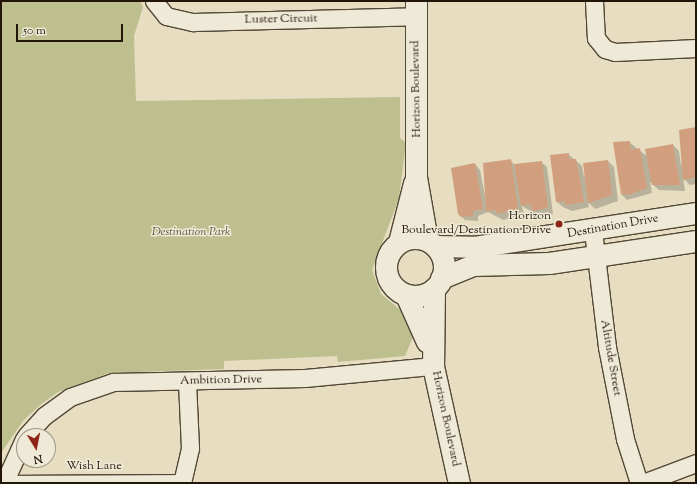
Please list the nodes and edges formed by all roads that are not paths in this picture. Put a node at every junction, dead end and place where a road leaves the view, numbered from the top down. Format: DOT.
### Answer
graph roads {
  1 [pos="154,1"];
  2 [pos="594,1"];
  3 [pos="416,9"];
  4 [pos="696,48"];
  5 [pos="416,177"];
  6 [pos="696,213"];
  7 [pos="593,231"];
  8 [pos="696,241"];
  9 [pos="399,242"];
  10 [pos="431,243"];
  11 [pos="596,256"];
  12 [pos="438,284"];
  13 [pos="406,295"];
  14 [pos="433,360"];
  15 [pos="187,382"];
  16 [pos="34,428"];
  17 [pos="16,457"];
  18 [pos="696,463"];
  19 [pos="5,481"];
  20 [pos="183,481"];
  21 [pos="459,483"];
  22 [pos="640,483"];
  23 [pos="644,483"];
  1 -- 3 [label="street, Luster Circuit"];
  2 -- 4 [label="street"];
  3 -- 5 [label="street, Horizon Boulevard"];
  5 -- 9 [label="street, Horizon Boulevard"];
  5 -- 10 [label="street, Horizon Boulevard"];
  6 -- 7 [label="street, Destination Drive"];
  7 -- 10 [label="street, Destination Drive"];
  7 -- 11 [label="street, Altitude Street"];
  8 -- 11 [label="street, Destination Drive"];
  9 -- 10 [label="street"];
  9 -- 13 [label="street"];
  10 -- 12 [label="street"];
  11 -- 12 [label="street, Destination Drive"];
  11 -- 22 [label="street, Altitude Street"];
  12 -- 13 [label="street"];
  12 -- 14 [label="street, Horizon Boulevard"];
  13 -- 14 [label="street, Horizon Boulevard"];
  14 -- 15 [label="street, Ambition Drive"];
  14 -- 21 [label="street, Horizon Boulevard"];
  15 -- 16 [label="street, Ambition Drive"];
  15 -- 20 [label="street"];
  17 -- 19 [label="street"];
  18 -- 23 [label="street"];
  19 -- 20 [label="lane, Wish Lane"];
}
